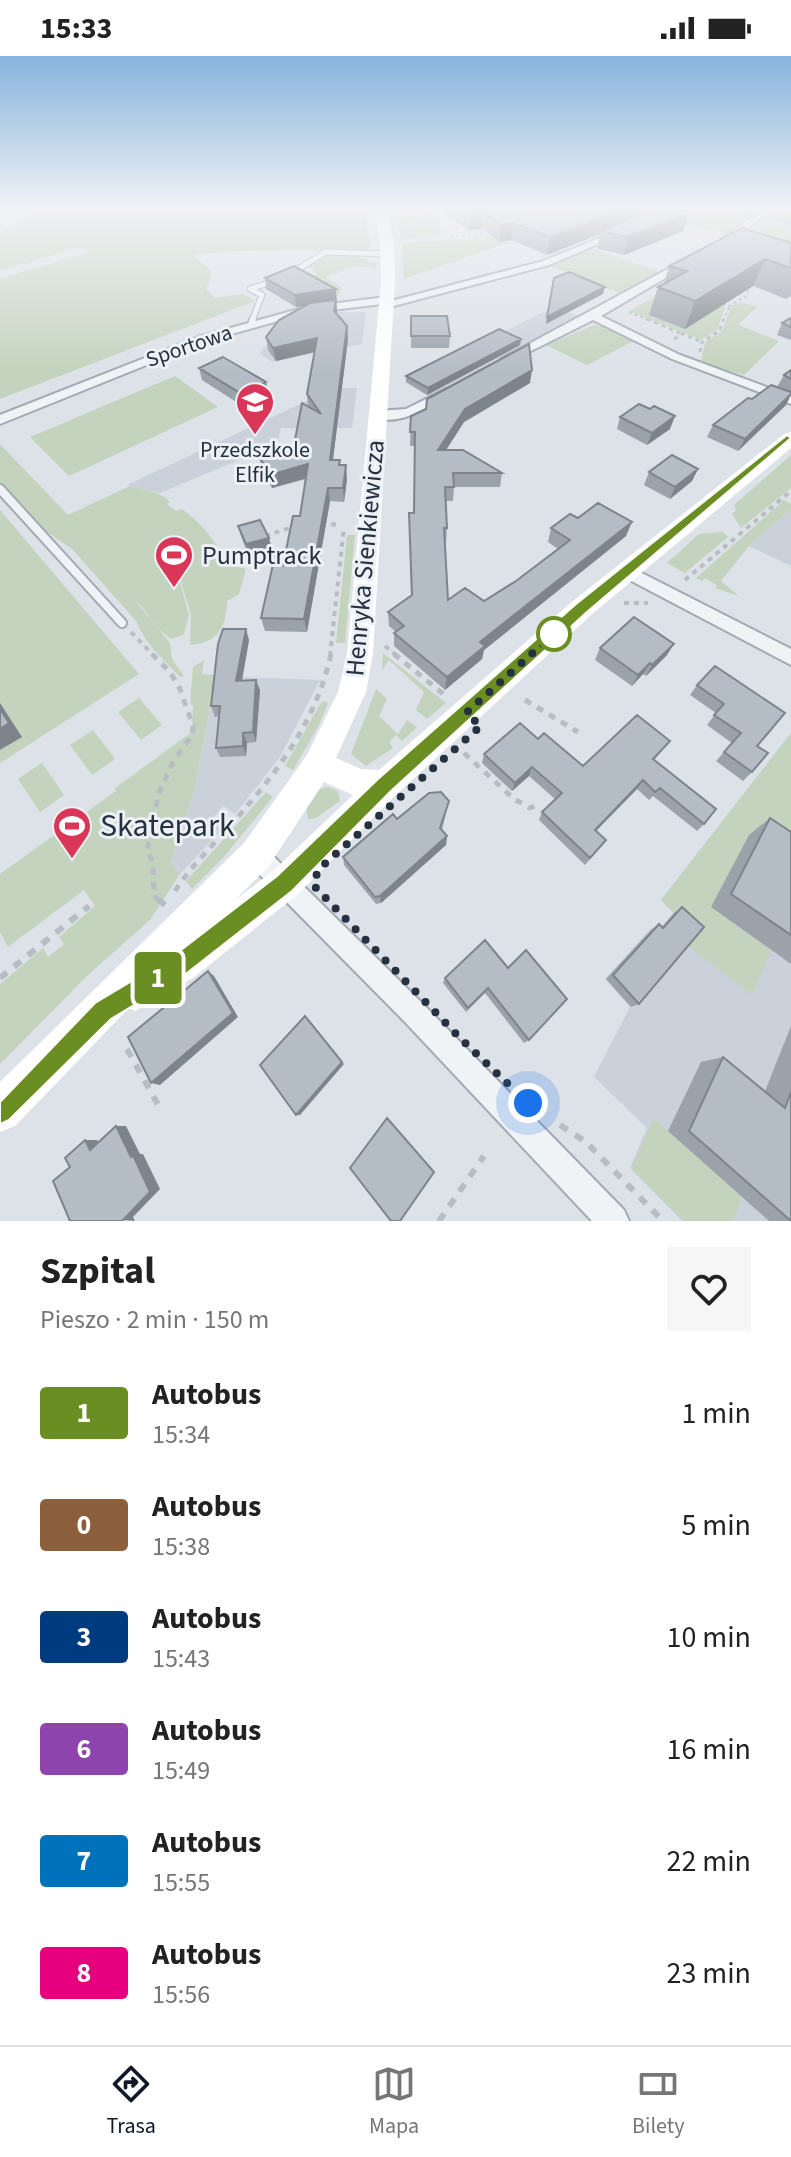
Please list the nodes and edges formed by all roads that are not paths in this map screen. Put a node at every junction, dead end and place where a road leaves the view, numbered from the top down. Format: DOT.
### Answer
graph roads {
  1 [pos="307,263"];
  2 [pos="388,263"];
  3 [pos="545,263"];
  4 [pos="686,263"];
  5 [pos="386,303"];
  6 [pos="593,316"];
  7 [pos="251,325"];
  8 [pos="490,369"];
  9 [pos="453,390"];
  10 [pos="791,400"];
  11 [pos="378,415"];
  12 [pos="0,420"];
  13 [pos="791,438"];
  14 [pos="0,489"];
  15 [pos="628,572"];
  16 [pos="122,623"];
  17 [pos="791,658"];
  18 [pos="318,765"];
  19 [pos="385,785"];
  20 [pos="256,855"];
  21 [pos="285,883"];
  22 [pos="103,1011"];
  23 [pos="0,1111"];
  24 [pos="613,1221"];
  1 -- 7 [label="lane"];
  2 -- 5 [label="main road, Henryka Sienkiewicza"];
  3 -- 5 [label="street, Sportowa"];
  4 -- 6 [label="street"];
  5 -- 7 [label="street, Sportowa"];
  5 -- 11 [label="main road, Henryka Sienkiewicza"];
  6 -- 8 [label="street"];
  6 -- 10 [label="street"];
  7 -- 12 [label="street, Sportowa"];
  9 -- 11 [label="street"];
  11 -- 18 [label="main road, Henryka Sienkiewicza"];
  13 -- 15 [label="main road, Henryka Sienkiewicza"];
  14 -- 16 [label="lane"];
  15 -- 17 [label="street"];
  15 -- 19 [label="main road, Henryka Sienkiewicza"];
  18 -- 19 [label="main road"];
  18 -- 20 [label="main road, Henryka Sienkiewicza"];
  19 -- 21 [label="main road, Henryka Sienkiewicza"];
  20 -- 21 [label="street"];
  20 -- 22 [label="main road, Henryka Sienkiewicza"];
  21 -- 22 [label="main road, Henryka Sienkiewicza"];
  21 -- 24 [label="street"];
  22 -- 23 [label="main road, Henryka Sienkiewicza"];
}
